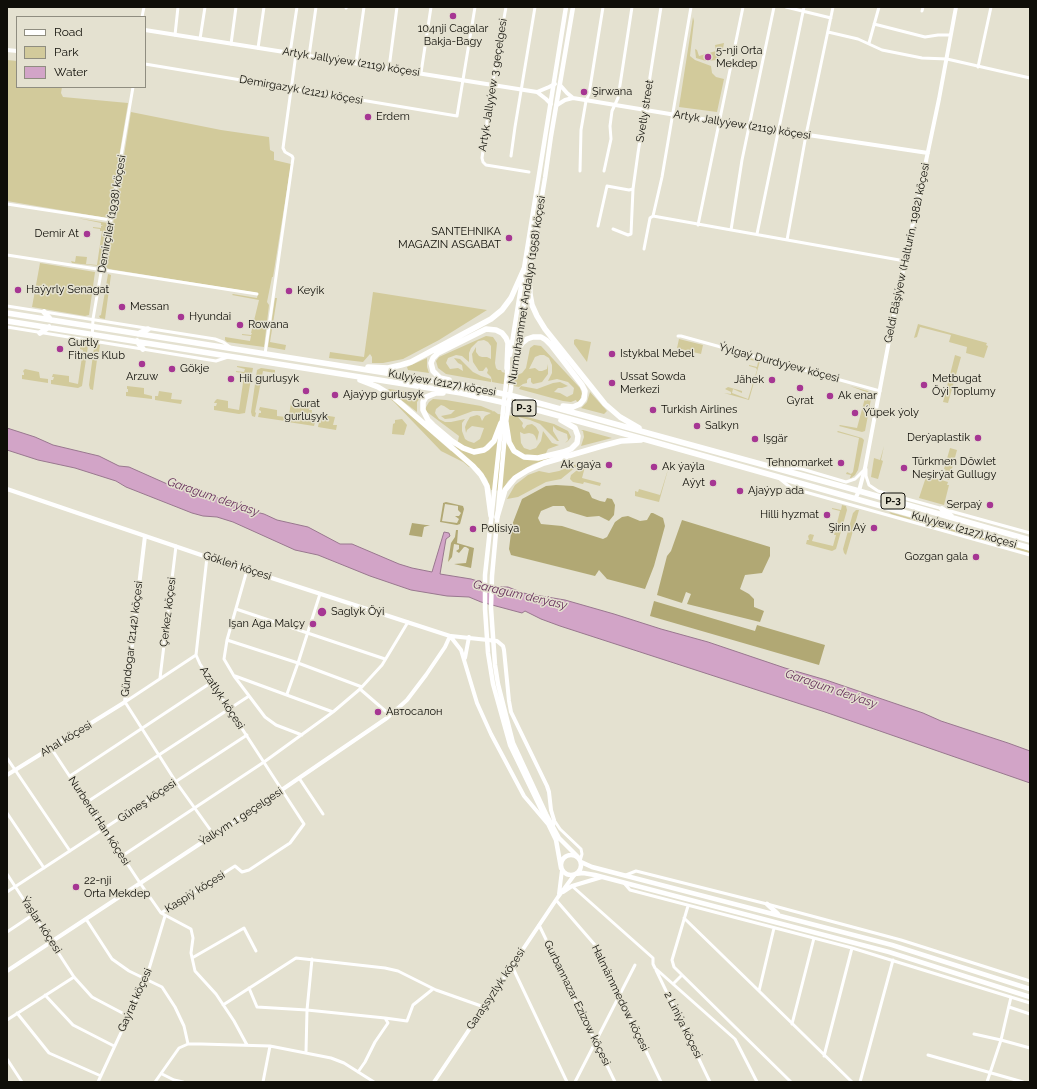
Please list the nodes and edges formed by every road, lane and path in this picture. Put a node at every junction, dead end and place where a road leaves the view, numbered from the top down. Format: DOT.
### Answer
graph roads {
  1 [pos="178,7"];
  2 [pos="205,7"];
  3 [pos="236,7"];
  4 [pos="264,7"];
  5 [pos="297,7"];
  6 [pos="316,7"];
  7 [pos="364,7"];
  8 [pos="397,7"];
  9 [pos="431,7"];
  10 [pos="475,7"];
  11 [pos="506,7"];
  12 [pos="534,7"];
  13 [pos="566,7"];
  14 [pos="573,7"];
  15 [pos="603,7"];
  16 [pos="632,7"];
  17 [pos="661,7"];
  18 [pos="691,7"];
  19 [pos="743,7"];
  20 [pos="774,7"];
  21 [pos="786,7"];
  22 [pos="833,7"];
  23 [pos="879,7"];
  24 [pos="923,7"];
  25 [pos="956,7"];
  26 [pos="991,7"];
  27 [pos="803,9"];
  28 [pos="922,11"];
  29 [pos="831,18"];
  30 [pos="874,24"];
  31 [pos="146,30"];
  32 [pos="828,32"];
  33 [pos="174,35"];
  34 [pos="950,35"];
  35 [pos="200,39"];
  36 [pos="869,43"];
  37 [pos="231,44"];
  38 [pos="258,48"];
  39 [pos="290,53"];
  40 [pos="296,54"];
  41 [pos="309,56"];
  42 [pos="947,59"];
  43 [pos="356,63"];
  44 [pos="146,64"];
  45 [pos="978,67"];
  46 [pos="389,68"];
  47 [pos="421,73"];
  48 [pos="1030,78"];
  49 [pos="464,80"];
  50 [pos="554,84"];
  51 [pos="492,85"];
  52 [pos="560,85"];
  53 [pos="132,88"];
  54 [pos="292,88"];
  55 [pos="521,89"];
  56 [pos="537,92"];
  57 [pos="573,98"];
  58 [pos="586,101"];
  59 [pos="551,104"];
  60 [pos="557,104"];
  61 [pos="615,105"];
  62 [pos="645,110"];
  63 [pos="673,115"];
  64 [pos="719,122"];
  65 [pos="749,126"];
  66 [pos="777,130"];
  67 [pos="806,135"];
  68 [pos="928,153"];
  69 [pos="511,156"];
  70 [pos="580,171"];
  71 [pos="604,171"];
  72 [pos="529,172"];
  73 [pos="633,189"];
  74 [pos="7,204"];
  75 [pos="653,216"];
  76 [pos="111,220"];
  77 [pos="698,225"];
  78 [pos="598,226"];
  79 [pos="613,229"];
  80 [pos="731,230"];
  81 [pos="757,234"];
  82 [pos="787,240"];
  83 [pos="644,249"];
  84 [pos="7,255"];
  85 [pos="905,261"];
  86 [pos="102,270"];
  87 [pos="527,270"];
  88 [pos="257,294"];
  89 [pos="7,306"];
  90 [pos="44,312"];
  91 [pos="7,313"];
  92 [pos="93,319"];
  93 [pos="51,320"];
  94 [pos="7,321"];
  95 [pos="93,326"];
  96 [pos="7,327"];
  97 [pos="49,327"];
  98 [pos="148,329"];
  99 [pos="40,333"];
  100 [pos="92,334"];
  101 [pos="138,334"];
  102 [pos="678,336"];
  103 [pos="92,341"];
  104 [pos="137,342"];
  105 [pos="232,348"];
  106 [pos="143,349"];
  107 [pos="265,354"];
  108 [pos="231,356"];
  109 [pos="345,366"];
  110 [pos="507,368"];
  111 [pos="514,369"];
  112 [pos="340,374"];
  113 [pos="462,386"];
  114 [pos="880,391"];
  115 [pos="461,393"];
  116 [pos="541,403"];
  117 [pos="541,411"];
  118 [pos="504,423"];
  119 [pos="648,433"];
  120 [pos="647,440"];
  121 [pos="450,443"];
  122 [pos="552,458"];
  123 [pos="865,468"];
  124 [pos="780,470"];
  125 [pos="828,477"];
  126 [pos="778,478"];
  127 [pos="832,484"];
  128 [pos="7,489"];
  129 [pos="859,491"];
  130 [pos="896,496"];
  131 [pos="855,498"];
  132 [pos="885,498"];
  133 [pos="852,505"];
  134 [pos="879,506"];
  135 [pos="942,509"];
  136 [pos="887,515"];
  137 [pos="494,516"];
  138 [pos="954,518"];
  139 [pos="1030,533"];
  140 [pos="145,536"];
  141 [pos="1030,540"];
  142 [pos="176,546"];
  143 [pos="1030,548"];
  144 [pos="1030,555"];
  145 [pos="207,557"];
  146 [pos="247,570"];
  147 [pos="320,594"];
  148 [pos="236,609"];
  149 [pos="408,622"];
  150 [pos="308,633"];
  151 [pos="450,636"];
  152 [pos="469,637"];
  153 [pos="227,640"];
  154 [pos="490,652"];
  155 [pos="196,655"];
  156 [pos="386,659"];
  157 [pos="464,660"];
  158 [pos="298,663"];
  159 [pos="234,676"];
  160 [pos="160,678"];
  161 [pos="212,682"];
  162 [pos="361,688"];
  163 [pos="287,694"];
  164 [pos="249,696"];
  165 [pos="125,702"];
  166 [pos="229,710"];
  167 [pos="333,712"];
  168 [pos="390,715"];
  169 [pos="142,728"];
  170 [pos="247,735"];
  171 [pos="302,735"];
  172 [pos="51,748"];
  173 [pos="159,755"];
  174 [pos="7,758"];
  175 [pos="264,762"];
  176 [pos="15,770"];
  177 [pos="7,775"];
  178 [pos="70,776"];
  179 [pos="299,778"];
  180 [pos="176,782"];
  181 [pos="283,790"];
  182 [pos="87,802"];
  183 [pos="194,808"];
  184 [pos="7,813"];
  185 [pos="323,814"];
  186 [pos="554,820"];
  187 [pos="547,823"];
  188 [pos="304,824"];
  189 [pos="553,826"];
  190 [pos="104,829"];
  191 [pos="214,835"];
  192 [pos="70,851"];
  193 [pos="122,856"];
  194 [pos="580,860"];
  195 [pos="44,868"];
  196 [pos="561,869"];
  197 [pos="7,874"];
  198 [pos="575,874"];
  199 [pos="625,875"];
  200 [pos="602,877"];
  201 [pos="623,882"];
  202 [pos="140,884"];
  203 [pos="572,886"];
  204 [pos="15,887"];
  205 [pos="7,892"];
  206 [pos="557,898"];
  207 [pos="767,904"];
  208 [pos="688,906"];
  209 [pos="161,913"];
  210 [pos="34,914"];
  211 [pos="780,915"];
  212 [pos="165,916"];
  213 [pos="684,918"];
  214 [pos="86,919"];
  215 [pos="539,925"];
  216 [pos="774,928"];
  217 [pos="7,932"];
  218 [pos="814,938"];
  219 [pos="51,942"];
  220 [pos="852,948"];
  221 [pos="256,951"];
  222 [pos="192,958"];
  223 [pos="312,960"];
  224 [pos="893,960"];
  225 [pos="635,965"];
  226 [pos="512,966"];
  227 [pos="655,968"];
  228 [pos="7,971"];
  229 [pos="682,975"];
  230 [pos="74,976"];
  231 [pos="146,979"];
  232 [pos="1030,981"];
  233 [pos="674,984"];
  234 [pos="1014,984"];
  235 [pos="249,988"];
  236 [pos="433,989"];
  237 [pos="1030,989"];
  238 [pos="759,991"];
  239 [pos="1012,991"];
  240 [pos="45,995"];
  241 [pos="619,996"];
  242 [pos="1011,997"];
  243 [pos="1030,997"];
  244 [pos="1030,1003"];
  245 [pos="223,1005"];
  246 [pos="484,1007"];
  247 [pos="1009,1007"];
  248 [pos="307,1010"];
  249 [pos="17,1013"];
  250 [pos="1030,1014"];
  251 [pos="128,1016"];
  252 [pos="385,1018"];
  253 [pos="7,1020"];
  254 [pos="792,1024"];
  255 [pos="974,1034"];
  256 [pos="1001,1040"];
  257 [pos="596,1041"];
  258 [pos="188,1044"];
  259 [pos="247,1045"];
  260 [pos="114,1046"];
  261 [pos="270,1046"];
  262 [pos="1030,1048"];
  263 [pos="306,1052"];
  264 [pos="928,1055"];
  265 [pos="824,1056"];
  266 [pos="7,1059"];
  267 [pos="358,1072"];
  268 [pos="991,1072"];
  269 [pos="162,1074"];
  270 [pos="100,1076"];
  271 [pos="366,1080"];
  272 [pos="22,1082"];
  273 [pos="98,1082"];
  274 [pos="155,1082"];
  275 [pos="183,1082"];
  276 [pos="263,1082"];
  277 [pos="374,1082"];
  278 [pos="434,1082"];
  279 [pos="567,1082"];
  280 [pos="575,1082"];
  281 [pos="615,1082"];
  282 [pos="661,1082"];
  283 [pos="710,1082"];
  284 [pos="757,1082"];
  285 [pos="791,1082"];
  286 [pos="852,1082"];
  287 [pos="860,1082"];
  288 [pos="987,1082"];
  289 [pos="1023,1082"];
  1 -- 33 [label="street"];
  2 -- 35 [label="street"];
  3 -- 37 [label="street"];
  4 -- 38 [label="street"];
  5 -- 39 [label="street"];
  6 -- 41 [label="street"];
  7 -- 43 [label="street"];
  8 -- 46 [label="street"];
  9 -- 47 [label="street"];
  10 -- 49 [label="street"];
  11 -- 51 [label="street, Artyk Jallyýew 3 geçelgesi"];
  12 -- 55 [label="street"];
  13 -- 50 [label="main road, Nurmuhammet Andalyp (1958) köçesi"];
  14 -- 52 [label="main road, Nurmuhammet Andalyp (1958) köçesi"];
  15 -- 58 [label="street"];
  16 -- 61 [label="street"];
  17 -- 62 [label="street, Svetly street"];
  18 -- 63 [label="street"];
  19 -- 64 [label="street"];
  20 -- 65 [label="street"];
  21 -- 27 [label="street"];
  22 -- 29 [label="street"];
  23 -- 30 [label="street"];
  24 -- 28 [label="street"];
  25 -- 34 [label="street, Geldi Bäşiýew (Halturin, 1982) köçesi"];
  26 -- 45 [label="street"];
  27 -- 29 [label="street"];
  27 -- 66 [label="street"];
  29 -- 32 [label="street"];
  30 -- 34 [label="street"];
  30 -- 36 [label="street"];
  31 -- 33 [label="street, Artyk Jallyýew (2119) köçesi"];
  32 -- 36 [label="street"];
  32 -- 67 [label="street"];
  33 -- 35 [label="street, Artyk Jallyýew (2119) köçesi"];
  34 -- 42 [label="street, Geldi Bäşiýew (Halturin, 1982) köçesi"];
  35 -- 37 [label="street, Artyk Jallyýew (2119) köçesi"];
  36 -- 42 [label="street"];
  37 -- 38 [label="street, Artyk Jallyýew (2119) köçesi"];
  38 -- 39 [label="street, Artyk Jallyýew (2119) köçesi"];
  39 -- 40 [label="street, Artyk Jallyýew (2119) köçesi"];
  40 -- 41 [label="street, Artyk Jallyýew (2119) köçesi"];
  40 -- 54 [label="street"];
  41 -- 43 [label="street, Artyk Jallyýew (2119) köçesi"];
  42 -- 45 [label="street"];
  42 -- 68 [label="street, Geldi Bäşiýew (Halturin, 1982) köçesi"];
  43 -- 46 [label="street, Artyk Jallyýew (2119) köçesi"];
  44 -- 54 [label="street, Demirgazyk (2121) köçesi"];
  45 -- 48 [label="street"];
  46 -- 47 [label="street, Artyk Jallyýew (2119) köçesi"];
  47 -- 49 [label="street, Artyk Jallyýew (2119) köçesi"];
  49 -- 51 [label="street, Artyk Jallyýew (2119) köçesi"];
  49 -- 54 [label="street, Demirgazyk (2121) köçesi"];
  50 -- 56 [label="street"];
  50 -- 59 [label="main road, Nurmuhammet Andalyp (1958) köçesi"];
  51 -- 55 [label="street, Artyk Jallyýew (2119) köçesi"];
  51 -- 72 [label="street, Artyk Jallyýew 3 geçelgesi"];
  52 -- 57 [label="street"];
  52 -- 60 [label="main road, Nurmuhammet Andalyp (1958) köçesi"];
  53 -- 76 [label="street, Demirçiler (1938) köçesi"];
  54 -- 107 [label="street"];
  55 -- 56 [label="street, Artyk Jallyýew (2119) köçesi"];
  55 -- 69 [label="street"];
  56 -- 59 [label="street"];
  57 -- 58 [label="street, Artyk Jallyýew (2119) köçesi"];
  57 -- 60 [label="street"];
  58 -- 61 [label="street, Artyk Jallyýew (2119) köçesi"];
  58 -- 70 [label="street"];
  59 -- 87 [label="main road, Nurmuhammet Andalyp (1958) köçesi"];
  60 -- 87 [label="main road, Nurmuhammet Andalyp (1958) köçesi"];
  61 -- 62 [label="street, Artyk Jallyýew (2119) köçesi"];
  61 -- 71 [label="street"];
  62 -- 63 [label="street, Artyk Jallyýew (2119) köçesi"];
  62 -- 73 [label="street, Svetly street"];
  63 -- 64 [label="street, Artyk Jallyýew (2119) köçesi"];
  63 -- 75 [label="street"];
  64 -- 65 [label="street, Artyk Jallyýew (2119) köçesi"];
  64 -- 77 [label="street"];
  65 -- 66 [label="street, Artyk Jallyýew (2119) köçesi"];
  65 -- 80 [label="street"];
  66 -- 67 [label="street, Artyk Jallyýew (2119) köçesi"];
  66 -- 81 [label="street"];
  67 -- 68 [label="street, Artyk Jallyýew (2119) köçesi"];
  67 -- 82 [label="street"];
  68 -- 85 [label="street, Geldi Bäşiýew (Halturin, 1982) köçesi"];
  73 -- 78 [label="street"];
  73 -- 79 [label="street, Svetly street"];
  74 -- 76 [label="street"];
  75 -- 77 [label="street"];
  75 -- 83 [label="street"];
  76 -- 86 [label="street, Demirçiler (1938) köçesi"];
  77 -- 80 [label="street"];
  80 -- 81 [label="street"];
  81 -- 82 [label="street"];
  82 -- 85 [label="street"];
  84 -- 86 [label="street"];
  85 -- 114 [label="street, Geldi Bäşiýew (Halturin, 1982) köçesi"];
  86 -- 88 [label="street"];
  86 -- 92 [label="street, Demirçiler (1938) köçesi"];
  87 -- 109 [label="highway"];
  87 -- 110 [label="main road, Nurmuhammet Andalyp (1958) köçesi"];
  87 -- 111 [label="main road, Nurmuhammet Andalyp (1958) köçesi"];
  87 -- 119 [label="highway"];
  89 -- 90 [label="street"];
  90 -- 92 [label="street"];
  90 -- 93 [label="highway"];
  91 -- 93 [label="highway, Kulyýew (2127) köçesi / P-3"];
  92 -- 95 [label="street, Demirçiler (1938) köçesi"];
  92 -- 98 [label="street"];
  93 -- 95 [label="highway, Kulyýew (2127) köçesi / P-3"];
  94 -- 97 [label="highway, Kulyýew (2127) köçesi / P-3"];
  95 -- 100 [label="street, Demirçiler (1938) köçesi"];
  95 -- 101 [label="highway, Kulyýew (2127) köçesi / P-3"];
  96 -- 99 [label="street"];
  97 -- 99 [label="highway"];
  97 -- 100 [label="highway, Kulyýew (2127) köçesi / P-3"];
  98 -- 101 [label="highway"];
  98 -- 105 [label="street"];
  99 -- 103 [label="street"];
  100 -- 103 [label="street, Demirçiler (1938) köçesi"];
  100 -- 104 [label="highway, Kulyýew (2127) köçesi / P-3"];
  101 -- 105 [label="highway, Kulyýew (2127) köçesi / P-3"];
  102 -- 114 [label="street, Ýylgaý Durdyýew köçesi"];
  103 -- 106 [label="street"];
  104 -- 106 [label="highway"];
  104 -- 108 [label="highway, Kulyýew (2127) köçesi / P-3"];
  105 -- 107 [label="highway, Kulyýew (2127) köçesi / P-3"];
  106 -- 108 [label="street"];
  107 -- 109 [label="highway, Kulyýew (2127) köçesi / P-3"];
  108 -- 112 [label="highway, Kulyýew (2127) köçesi / P-3"];
  109 -- 113 [label="highway, Kulyýew (2127) köçesi / P-3"];
  110 -- 113 [label="highway"];
  110 -- 118 [label="main road, Nurmuhammet Andalyp (1958) köçesi"];
  111 -- 116 [label="highway"];
  111 -- 118 [label="main road, Nurmuhammet Andalyp (1958) köçesi"];
  112 -- 115 [label="highway, Kulyýew (2127) köçesi / P-3"];
  112 -- 121 [label="highway"];
  113 -- 116 [label="highway, Kulyýew (2127) köçesi / P-3"];
  114 -- 123 [label="street, Geldi Bäşiýew (Halturin, 1982) köçesi"];
  115 -- 117 [label="highway, Kulyýew (2127) köçesi / P-3"];
  115 -- 121 [label="highway"];
  116 -- 119 [label="highway, Kulyýew (2127) köçesi / P-3"];
  117 -- 120 [label="highway, Kulyýew (2127) köçesi / P-3"];
  117 -- 122 [label="highway"];
  118 -- 121 [label="highway"];
  118 -- 122 [label="highway"];
  118 -- 137 [label="main road, Nurmuhammet Andalyp (1958) köçesi"];
  119 -- 124 [label="highway, Kulyýew (2127) köçesi / P-3"];
  120 -- 122 [label="highway"];
  120 -- 126 [label="highway, Kulyýew (2127) köçesi / P-3"];
  121 -- 137 [label="highway"];
  122 -- 137 [label="highway"];
  123 -- 125 [label="street"];
  123 -- 129 [label="street, Geldi Bäşiýew (Halturin, 1982) köçesi"];
  123 -- 130 [label="street"];
  124 -- 125 [label="street"];
  124 -- 127 [label="highway, Kulyýew (2127) köçesi / P-3"];
  125 -- 127 [label="street"];
  126 -- 131 [label="highway, Kulyýew (2127) köçesi / P-3"];
  126 -- 133 [label="street"];
  127 -- 129 [label="highway, Kulyýew (2127) köçesi / P-3"];
  128 -- 140 [label="street, Gökleň köçesi"];
  129 -- 131 [label="street, Geldi Bäşiýew (Halturin, 1982) köçesi"];
  129 -- 132 [label="highway, Kulyýew (2127) köçesi / P-3"];
  130 -- 132 [label="street"];
  130 -- 135 [label="street"];
  131 -- 133 [label="street"];
  131 -- 134 [label="highway, Kulyýew (2127) köçesi / P-3"];
  132 -- 138 [label="highway, Kulyýew (2127) köçesi / P-3"];
  133 -- 136 [label="street"];
  134 -- 136 [label="street"];
  134 -- 143 [label="highway, Kulyýew (2127) köçesi / P-3"];
  135 -- 138 [label="highway"];
  135 -- 139 [label="street"];
  136 -- 144 [label="street"];
  137 -- 154 [label="main road, Nurmuhammet Andalyp (1958) köçesi"];
  138 -- 141 [label="highway, Kulyýew (2127) köçesi / P-3"];
  140 -- 142 [label="street, Gökleň köçesi"];
  140 -- 165 [label="street, Gündogar (2142) köçesi"];
  142 -- 145 [label="street, Gökleň köçesi"];
  142 -- 160 [label="street, Çerkez köçesi"];
  145 -- 146 [label="street, Gökleň köçesi"];
  145 -- 155 [label="street, Azatlyk köçesi"];
  146 -- 147 [label="street, Gökleň köçesi"];
  146 -- 148 [label="street"];
  147 -- 149 [label="street, Gökleň köçesi"];
  147 -- 150 [label="street"];
  148 -- 150 [label="street"];
  148 -- 153 [label="street"];
  149 -- 151 [label="street, Gökleň köçesi"];
  149 -- 156 [label="street"];
  150 -- 156 [label="street"];
  150 -- 158 [label="street"];
  151 -- 152 [label="street, Gökleň köçesi"];
  151 -- 157 [label="street"];
  151 -- 168 [label="street, Ýalkym 1 geçelgesi"];
  152 -- 157 [label="street"];
  152 -- 186 [label="street, Gökleň köçesi"];
  153 -- 158 [label="street"];
  153 -- 159 [label="street"];
  154 -- 187 [label="main road, Nurmuhammet Andalyp (1958) köçesi"];
  154 -- 189 [label="main road, Nurmuhammet Andalyp (1958) köçesi"];
  155 -- 160 [label="street"];
  155 -- 161 [label="street, Azatlyk köçesi"];
  156 -- 162 [label="street"];
  157 -- 187 [label="street"];
  158 -- 162 [label="street"];
  158 -- 163 [label="street"];
  159 -- 163 [label="street"];
  159 -- 164 [label="street"];
  160 -- 165 [label="street"];
  161 -- 166 [label="street, Azatlyk köçesi"];
  161 -- 169 [label="street"];
  162 -- 167 [label="street"];
  162 -- 168 [label="street"];
  163 -- 167 [label="street"];
  164 -- 166 [label="street"];
  164 -- 171 [label="street"];
  165 -- 169 [label="street, Gündogar (2142) köçesi"];
  165 -- 172 [label="street, Ahal köçesi"];
  166 -- 170 [label="street, Azatlyk köçesi"];
  166 -- 173 [label="street"];
  167 -- 171 [label="street"];
  168 -- 179 [label="street, Ýalkym 1 geçelgesi"];
  169 -- 173 [label="street, Gündogar (2142) köçesi"];
  169 -- 178 [label="street"];
  170 -- 175 [label="street, Azatlyk köçesi"];
  170 -- 180 [label="street, Güneş köçesi"];
  171 -- 175 [label="street"];
  172 -- 176 [label="street, Ahal köçesi"];
  172 -- 178 [label="street, Nurberdi Han köçesi"];
  173 -- 180 [label="street, Gündogar (2142) köçesi"];
  173 -- 182 [label="street"];
  174 -- 176 [label="street"];
  175 -- 181 [label="street, Azatlyk köçesi"];
  175 -- 183 [label="street"];
  176 -- 177 [label="street, Ahal köçesi"];
  176 -- 192 [label="street"];
  178 -- 182 [label="street, Nurberdi Han köçesi"];
  179 -- 181 [label="street, Ýalkym 1 geçelgesi"];
  179 -- 185 [label="street"];
  180 -- 183 [label="street, Gündogar (2142) köçesi"];
  180 -- 190 [label="street, Güneş köçesi"];
  181 -- 188 [label="street, Azatlyk köçesi"];
  181 -- 191 [label="street, Ýalkym 1 geçelgesi"];
  182 -- 190 [label="street, Nurberdi Han köçesi"];
  183 -- 191 [label="street, Gündogar (2142) köçesi"];
  183 -- 193 [label="street"];
  184 -- 195 [label="street"];
  186 -- 189 [label="street"];
  186 -- 194 [label="street"];
  187 -- 196 [label="main road, Nurmuhammet Andalyp (1958) köçesi"];
  188 -- 209 [label="street, Kaspiý köçesi"];
  189 -- 194 [label="main road, Nurmuhammet Andalyp (1958) köçesi"];
  190 -- 192 [label="street, Güneş köçesi"];
  190 -- 193 [label="street, Nurberdi Han köçesi"];
  191 -- 202 [label="street, Ýalkym 1 geçelgesi"];
  192 -- 195 [label="street, Güneş köçesi"];
  193 -- 202 [label="street, Nurberdi Han köçesi"];
  194 -- 196 [label="main road"];
  194 -- 198 [label="main road"];
  194 -- 199 [label="main road"];
  195 -- 204 [label="street, Güneş köçesi"];
  196 -- 198 [label="main road"];
  196 -- 206 [label="street"];
  197 -- 204 [label="street, Ýaşlar köçesi"];
  198 -- 200 [label="main road"];
  198 -- 206 [label="street, Garaşsyzlyk köçesi"];
  199 -- 207 [label="street"];
  199 -- 211 [label="main road"];
  200 -- 201 [label="main road"];
  200 -- 203 [label="street"];
  201 -- 208 [label="street"];
  201 -- 239 [label="main road"];
  202 -- 209 [label="street, Nurberdi Han köçesi"];
  202 -- 214 [label="street, Ýalkym 1 geçelgesi"];
  203 -- 206 [label="street"];
  203 -- 227 [label="street, 2 Liniýa köçesi"];
  204 -- 205 [label="street, Güneş köçesi"];
  204 -- 210 [label="street, Ýaşlar köçesi"];
  206 -- 215 [label="street, Garaşsyzlyk köçesi"];
  206 -- 241 [label="street, Halmämmedow köçesi"];
  207 -- 211 [label="main road"];
  207 -- 232 [label="street"];
  208 -- 213 [label="street"];
  208 -- 216 [label="street"];
  209 -- 212 [label="street, Nurberdi Han köçesi"];
  210 -- 217 [label="street"];
  210 -- 219 [label="street, Ýaşlar köçesi"];
  211 -- 234 [label="main road"];
  212 -- 222 [label="street, Nurberdi Han köçesi"];
  212 -- 231 [label="street, Gaýrat köçesi"];
  213 -- 229 [label="street"];
  213 -- 238 [label="street"];
  214 -- 219 [label="street, Ýalkym 1 geçelgesi"];
  214 -- 231 [label="street"];
  215 -- 226 [label="street, Garaşsyzlyk köçesi"];
  215 -- 257 [label="street, Gurbannazar Ezizow köçesi"];
  216 -- 218 [label="street"];
  216 -- 238 [label="street"];
  218 -- 220 [label="street"];
  218 -- 254 [label="street"];
  219 -- 228 [label="street, Ýalkym 1 geçelgesi"];
  219 -- 230 [label="street, Ýaşlar köçesi"];
  220 -- 224 [label="street"];
  220 -- 265 [label="street"];
  221 -- 222 [label="street"];
  222 -- 245 [label="street, Nurberdi Han köçesi"];
  223 -- 235 [label="street"];
  223 -- 236 [label="street"];
  223 -- 248 [label="street"];
  224 -- 242 [label="street"];
  224 -- 287 [label="street"];
  225 -- 241 [label="street"];
  226 -- 246 [label="street, Garaşsyzlyk köçesi"];
  226 -- 279 [label="street"];
  227 -- 233 [label="street"];
  227 -- 283 [label="street, 2 Liniýa köçesi"];
  229 -- 233 [label="street"];
  229 -- 285 [label="street"];
  230 -- 240 [label="street"];
  230 -- 251 [label="street, Ýaşlar köçesi"];
  231 -- 251 [label="street, Gaýrat köçesi"];
  231 -- 258 [label="street"];
  233 -- 284 [label="street"];
  234 -- 237 [label="main road"];
  234 -- 239 [label="street"];
  235 -- 245 [label="street"];
  235 -- 248 [label="street"];
  236 -- 246 [label="street"];
  236 -- 252 [label="street"];
  238 -- 254 [label="street"];
  239 -- 242 [label="street"];
  239 -- 243 [label="main road"];
  240 -- 249 [label="street"];
  240 -- 260 [label="street"];
  241 -- 257 [label="street"];
  241 -- 282 [label="street, Halmämmedow köçesi"];
  242 -- 244 [label="street"];
  242 -- 247 [label="street"];
  245 -- 259 [label="street, Nurberdi Han köçesi"];
  246 -- 278 [label="street, Garaşsyzlyk köçesi"];
  247 -- 250 [label="street"];
  247 -- 256 [label="street"];
  248 -- 252 [label="street"];
  248 -- 263 [label="street"];
  249 -- 253 [label="street"];
  249 -- 270 [label="street"];
  251 -- 260 [label="street, Gaýrat köçesi"];
  252 -- 267 [label="street"];
  254 -- 265 [label="street"];
  255 -- 256 [label="street"];
  256 -- 262 [label="street"];
  256 -- 268 [label="street"];
  257 -- 280 [label="street"];
  257 -- 281 [label="street, Gurbannazar Ezizow köçesi"];
  258 -- 259 [label="street"];
  258 -- 269 [label="street"];
  259 -- 261 [label="street"];
  260 -- 270 [label="street, Gaýrat köçesi"];
  261 -- 263 [label="street"];
  261 -- 276 [label="street"];
  263 -- 267 [label="street"];
  264 -- 268 [label="street"];
  265 -- 286 [label="street"];
  266 -- 272 [label="street"];
  267 -- 271 [label="street"];
  268 -- 288 [label="street"];
  268 -- 289 [label="street"];
  269 -- 274 [label="street"];
  269 -- 275 [label="street"];
  270 -- 273 [label="street, Gaýrat köçesi"];
  271 -- 277 [label="street"];
}
